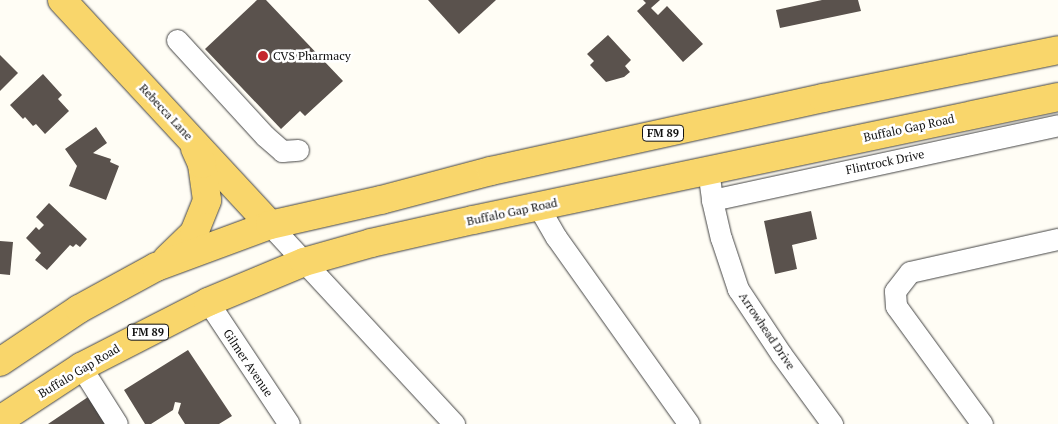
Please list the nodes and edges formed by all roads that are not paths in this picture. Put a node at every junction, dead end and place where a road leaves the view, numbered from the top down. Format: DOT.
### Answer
graph roads {
  1 [pos="62,0"];
  2 [pos="177,40"];
  3 [pos="1058,50"];
  4 [pos="1058,97"];
  5 [pos="1058,125"];
  6 [pos="190,138"];
  7 [pos="298,150"];
  8 [pos="708,170"];
  9 [pos="712,200"];
  10 [pos="538,206"];
  11 [pos="270,225"];
  12 [pos="1058,239"];
  13 [pos="304,262"];
  14 [pos="156,268"];
  15 [pos="208,302"];
  16 [pos="2,358"];
  17 [pos="81,367"];
  18 [pos="0,420"];
  19 [pos="117,424"];
  20 [pos="289,424"];
  21 [pos="454,424"];
  22 [pos="689,424"];
  23 [pos="832,424"];
  24 [pos="982,424"];
  1 -- 6 [label="main road, Rebecca Lane"];
  2 -- 7 [label="street"];
  3 -- 11 [label="main road, FM 89"];
  4 -- 8 [label="main road, Buffalo Gap Road / FM 89"];
  5 -- 9 [label="street, Flintrock Drive"];
  6 -- 11 [label="main road, Rebecca Lane"];
  6 -- 14 [label="main road"];
  8 -- 9 [label="street, Arrowhead Drive"];
  8 -- 10 [label="main road, Buffalo Gap Road / FM 89"];
  9 -- 23 [label="street, Arrowhead Drive"];
  10 -- 13 [label="main road, Buffalo Gap Road / FM 89"];
  10 -- 22 [label="street"];
  11 -- 13 [label="street"];
  11 -- 14 [label="main road, FM 89"];
  12 -- 24 [label="street"];
  13 -- 15 [label="main road, Buffalo Gap Road / FM 89"];
  13 -- 21 [label="street"];
  14 -- 16 [label="main road, FM 89"];
  15 -- 17 [label="main road, Buffalo Gap Road / FM 89"];
  15 -- 20 [label="street, Gilmer Avenue"];
  17 -- 18 [label="main road, Buffalo Gap Road / FM 89"];
  17 -- 19 [label="street"];
}
